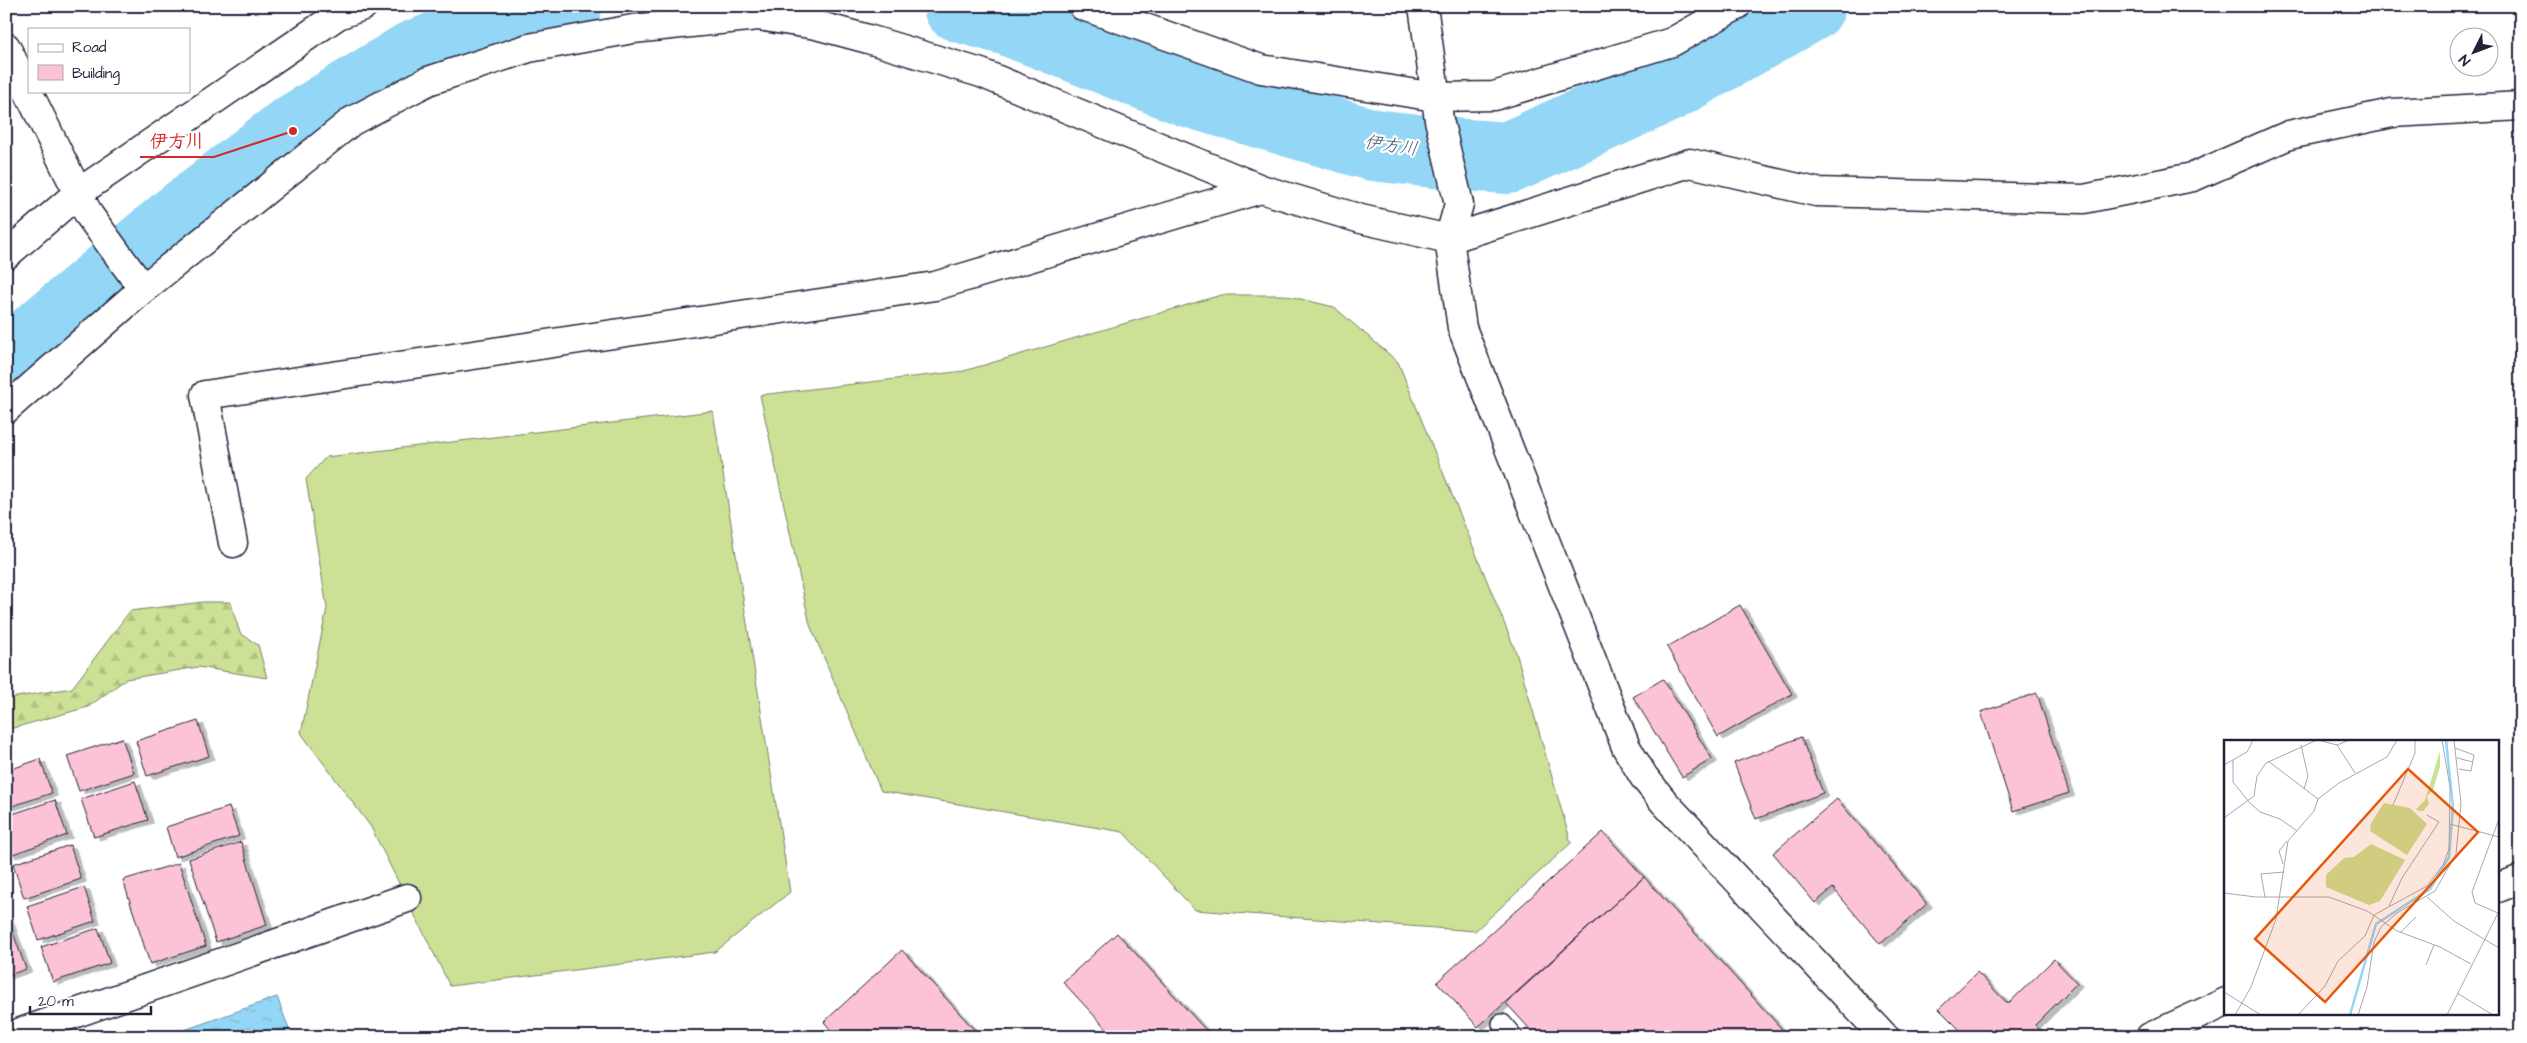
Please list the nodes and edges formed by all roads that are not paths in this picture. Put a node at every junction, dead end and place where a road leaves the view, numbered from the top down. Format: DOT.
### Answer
graph roads {
  1 [pos="363,6"];
  2 [pos="1083,6"];
  3 [pos="1422,6"];
  4 [pos="1736,6"];
  5 [pos="6,46"];
  6 [pos="28,91"];
  7 [pos="28,92"];
  8 [pos="2521,106"];
  9 [pos="1437,108"];
  10 [pos="1261,189"];
  11 [pos="83,204"];
  12 [pos="1449,239"];
  13 [pos="6,255"];
  14 [pos="139,283"];
  15 [pos="6,409"];
  16 [pos="233,543"];
  17 [pos="2521,879"];
  18 [pos="2500,887"];
  19 [pos="407,898"];
  20 [pos="2224,1003"];
  21 [pos="7,1037"];
  22 [pos="1885,1037"];
  23 [pos="2150,1037"];
  1 -- 11 [label="street"];
  2 -- 9 [label="street"];
  3 -- 9 [label="street"];
  4 -- 9 [label="street"];
  5 -- 6 [label="street"];
  7 -- 11 [label="street"];
  8 -- 12 [label="street"];
  9 -- 12 [label="street"];
  10 -- 12 [label="street"];
  10 -- 14 [label="street"];
  10 -- 16 [label="street"];
  11 -- 13 [label="street"];
  11 -- 14 [label="street"];
  12 -- 22 [label="street"];
  14 -- 15 [label="street"];
  17 -- 18 [label="street"];
  19 -- 21 [label="street"];
  20 -- 23 [label="street"];
}
